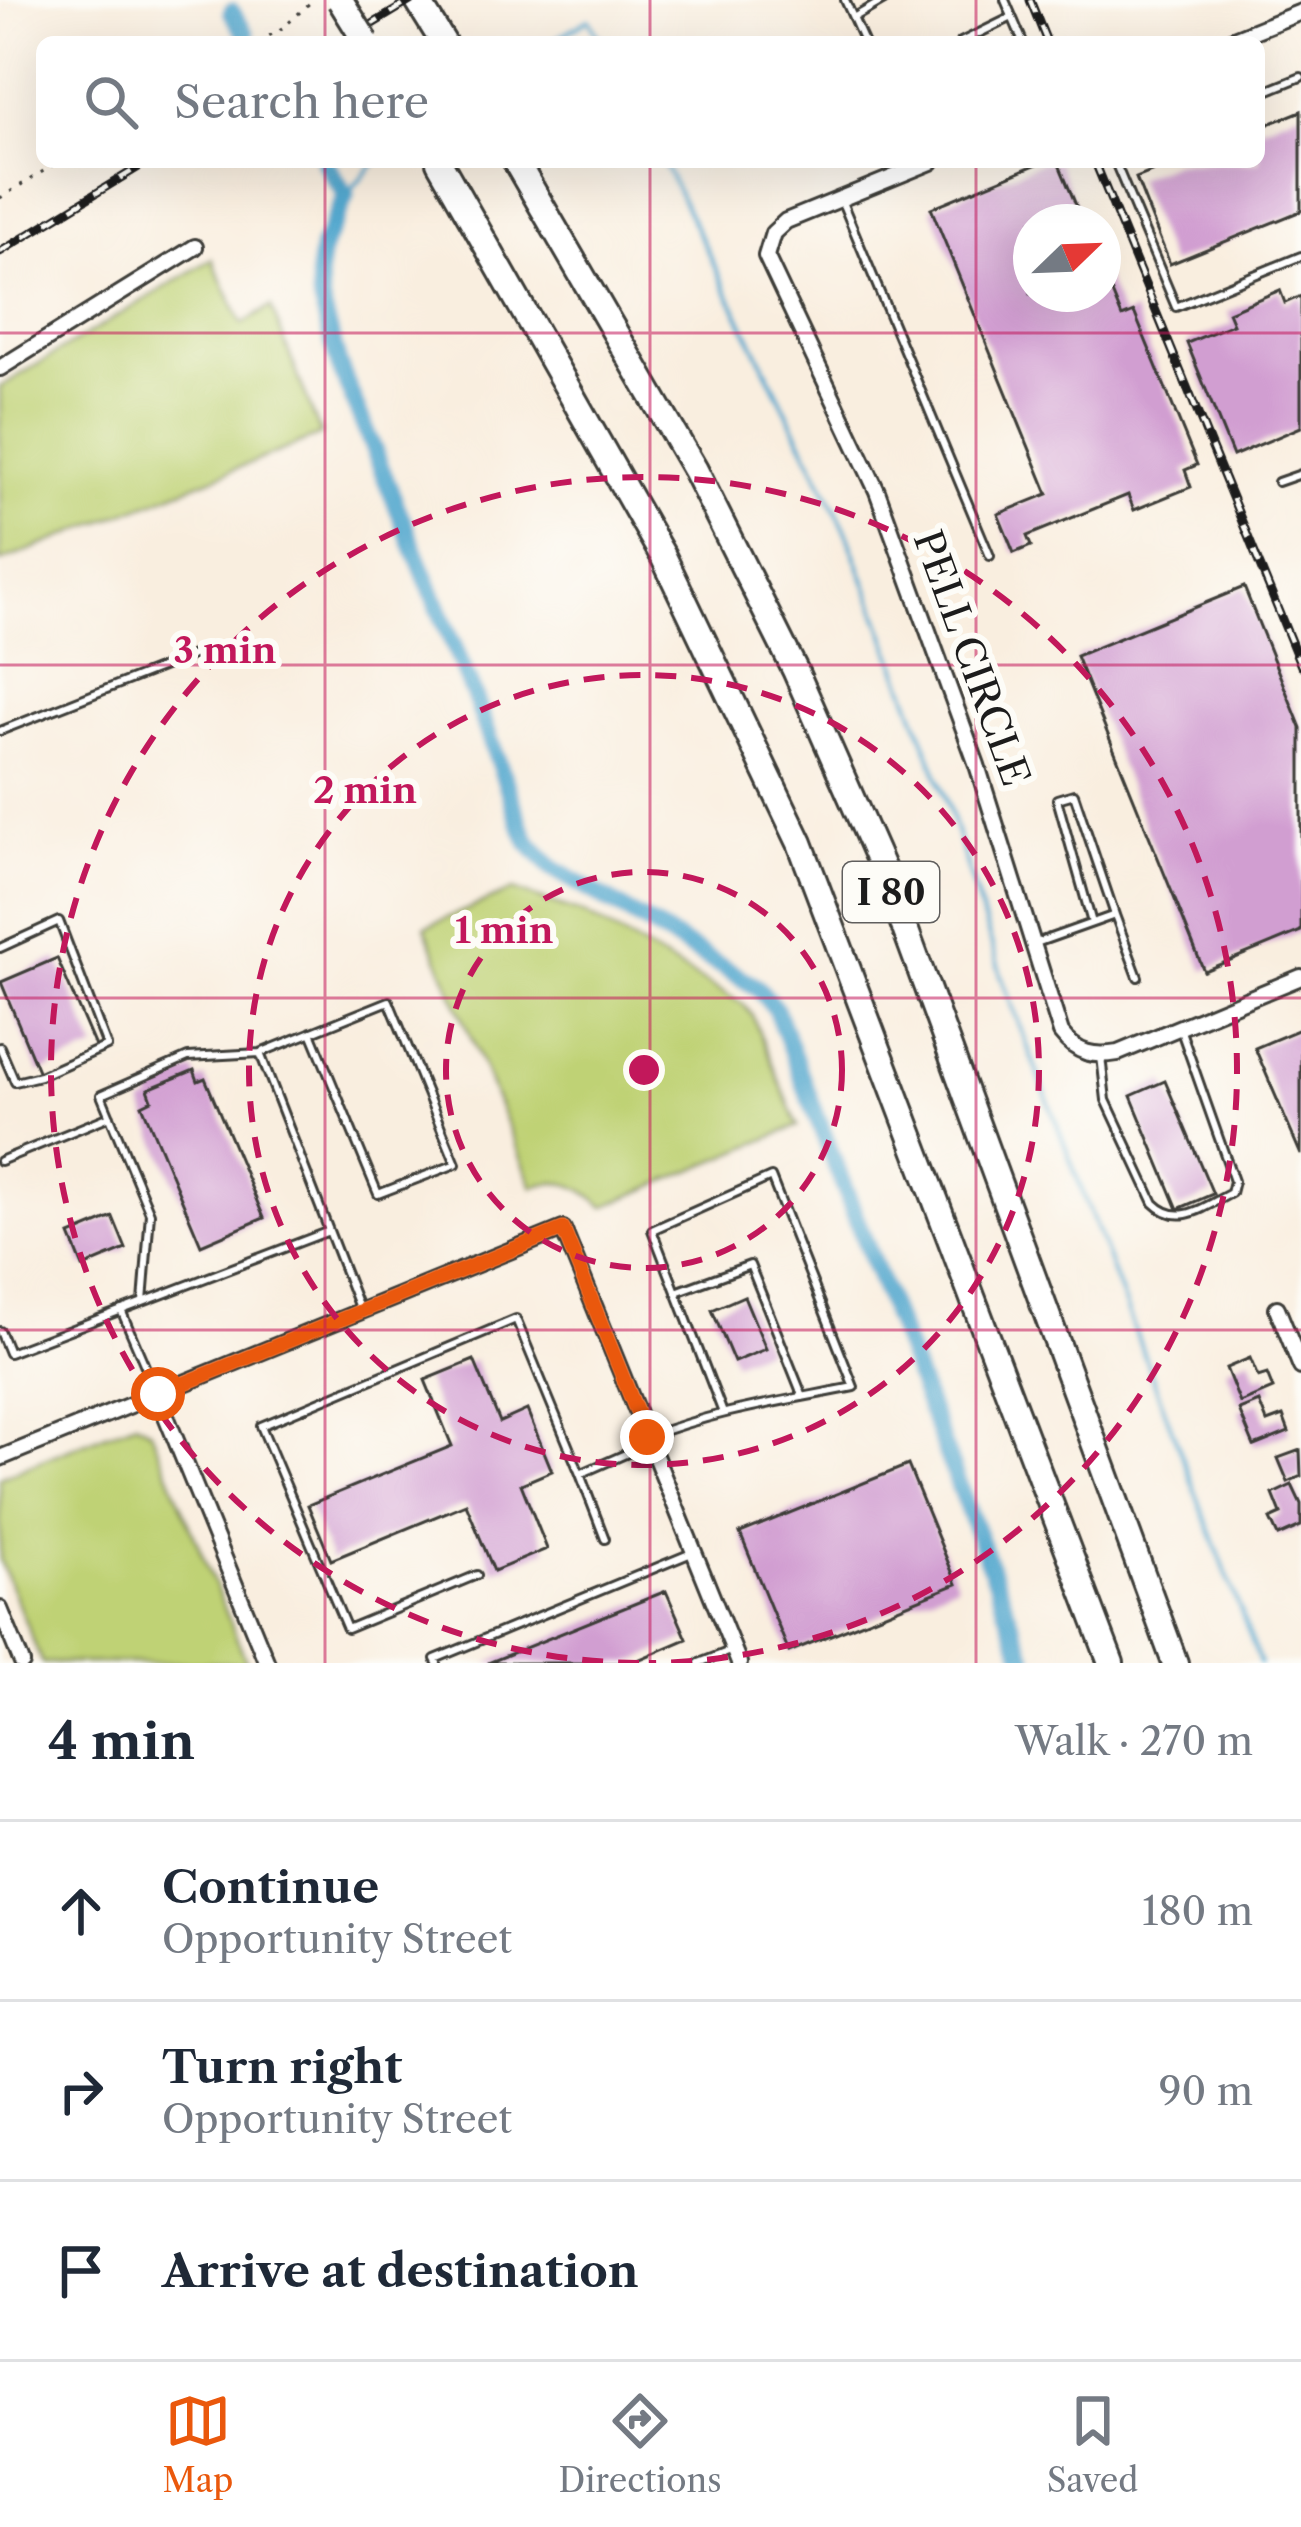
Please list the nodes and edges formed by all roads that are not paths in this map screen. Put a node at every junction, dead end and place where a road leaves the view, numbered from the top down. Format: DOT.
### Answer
graph roads {
  1 [pos="340,0"];
  2 [pos="417,0"];
  3 [pos="845,0"];
  4 [pos="884,0"];
  5 [pos="1005,0"];
  6 [pos="1300,13"];
  7 [pos="853,18"];
  8 [pos="1010,18"];
  9 [pos="362,36"];
  10 [pos="438,36"];
  11 [pos="861,36"];
  12 [pos="973,36"];
  13 [pos="1020,36"];
  14 [pos="1241,36"];
  15 [pos="1301,76"];
  16 [pos="1265,91"];
  17 [pos="444,168"];
  18 [pos="519,168"];
  19 [pos="908,168"];
  20 [pos="1118,168"];
  21 [pos="841,199"];
  22 [pos="195,247"];
  23 [pos="1301,256"];
  24 [pos="0,368"];
  25 [pos="1301,474"];
  26 [pos="1277,482"];
  27 [pos="990,556"];
  28 [pos="211,648"];
  29 [pos="0,731"];
  30 [pos="1114,915"];
  31 [pos="1092,923"];
  32 [pos="1032,945"];
  33 [pos="0,948"];
  34 [pos="1138,977"];
  35 [pos="1301,977"];
  36 [pos="1179,1028"];
  37 [pos="311,1032"];
  38 [pos="0,1047"];
  39 [pos="260,1053"];
  40 [pos="1101,1056"];
  41 [pos="110,1116"];
  42 [pos="0,1160"];
  43 [pos="329,1231"];
  44 [pos="676,1292"];
  45 [pos="142,1302"];
  46 [pos="1277,1308"];
  47 [pos="122,1310"];
  48 [pos="361,1311"];
  49 [pos="0,1330"];
  50 [pos="1301,1367"];
  51 [pos="158,1394"];
  52 [pos="803,1397"];
  53 [pos="723,1413"];
  54 [pos="649,1440"];
  55 [pos="0,1458"];
  56 [pos="580,1474"];
  57 [pos="604,1539"];
  58 [pos="694,1552"];
  59 [pos="478,1575"];
  60 [pos="0,1609"];
  61 [pos="736,1656"];
  62 [pos="22,1663"];
  63 [pos="268,1663"];
  64 [pos="437,1663"];
  65 [pos="699,1663"];
  66 [pos="1111,1663"];
  67 [pos="1175,1663"];
  1 -- 9 [label="highway, bridge"];
  2 -- 10 [label="highway"];
  3 -- 7 [label="lane"];
  4 -- 7 [label="lane"];
  5 -- 8 [label="lane"];
  6 -- 14 [label="street"];
  7 -- 11 [label="lane"];
  8 -- 12 [label="lane"];
  8 -- 13 [label="lane"];
  15 -- 16 [label="lane"];
  17 -- 66 [label="highway, I 80"];
  18 -- 67 [label="highway, I 80"];
  19 -- 21 [label="street, PELL CIRCLE"];
  20 -- 23 [label="lane"];
  21 -- 27 [label="lane"];
  21 -- 32 [label="street, PELL CIRCLE"];
  22 -- 24 [label="street"];
  25 -- 26 [label="lane"];
  28 -- 29 [label="lane"];
  30 -- 31 [label="lane"];
  30 -- 31 [label="lane"];
  30 -- 34 [label="lane"];
  31 -- 32 [label="lane"];
  32 -- 40 [label="street, PELL CIRCLE"];
  33 -- 38 [label="lane"];
  35 -- 36 [label="street"];
  36 -- 40 [label="street"];
  36 -- 40 [label="lane"];
  37 -- 37 [label="lane"];
  37 -- 39 [label="lane"];
  39 -- 41 [label="lane"];
  39 -- 43 [label="lane"];
  41 -- 42 [label="lane"];
  41 -- 45 [label="lane"];
  43 -- 45 [label="lane"];
  43 -- 48 [label="lane"];
  44 -- 52 [label="lane"];
  44 -- 52 [label="lane"];
  44 -- 53 [label="lane"];
  45 -- 47 [label="lane"];
  46 -- 50 [label="street"];
  47 -- 49 [label="lane"];
  47 -- 51 [label="lane"];
  48 -- 51 [label="street"];
  48 -- 54 [label="street"];
  51 -- 55 [label="street"];
  51 -- 63 [label="street"];
  52 -- 53 [label="lane"];
  53 -- 54 [label="lane"];
  54 -- 56 [label="lane"];
  54 -- 58 [label="street"];
  56 -- 57 [label="lane"];
  56 -- 59 [label="lane"];
  58 -- 61 [label="street"];
  58 -- 64 [label="lane"];
  60 -- 62 [label="street"];
  61 -- 65 [label="lane"];
}
